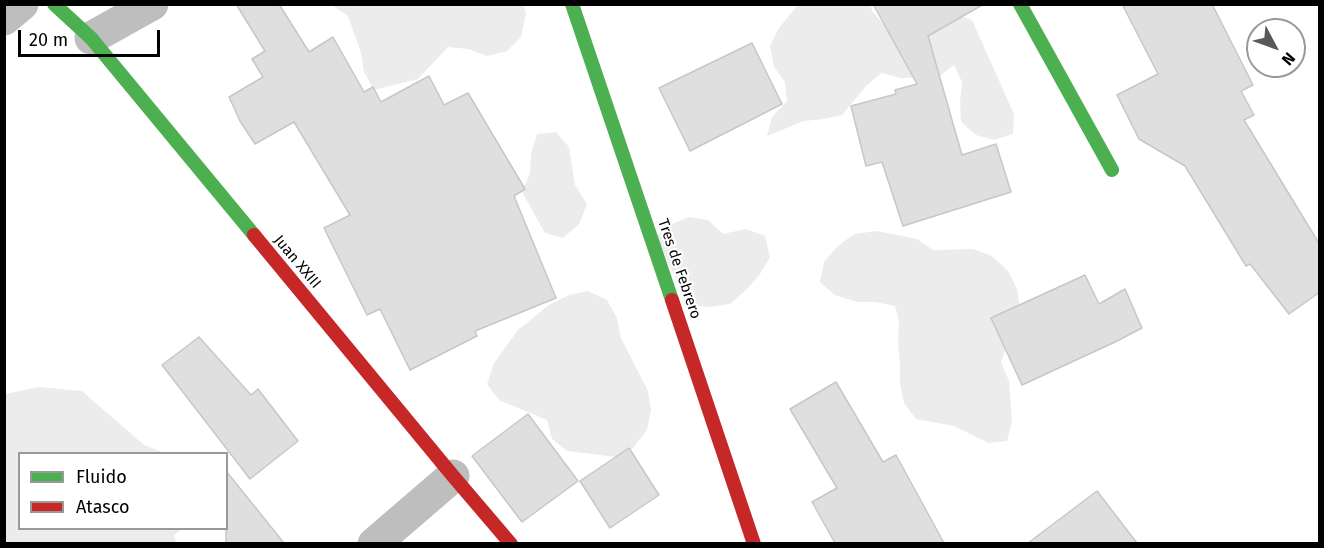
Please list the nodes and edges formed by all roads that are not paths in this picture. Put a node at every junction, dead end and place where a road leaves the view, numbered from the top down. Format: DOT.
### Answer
graph roads {
  1 [pos="22,4"];
  2 [pos="54,4"];
  3 [pos="152,4"];
  4 [pos="572,4"];
  5 [pos="1020,4"];
  6 [pos="4,20"];
  7 [pos="91,38"];
  8 [pos="1112,170"];
  9 [pos="453,476"];
  10 [pos="374,543"];
  11 [pos="511,543"];
  12 [pos="754,543"];
  1 -- 6 [label="street"];
  2 -- 7 [label="street, Juan XXIII"];
  3 -- 7 [label="street"];
  4 -- 12 [label="street, Tres de Febrero"];
  5 -- 8 [label="street"];
  7 -- 9 [label="street, Juan XXIII"];
  9 -- 10 [label="street"];
  9 -- 11 [label="street, Juan XXIII"];
}
